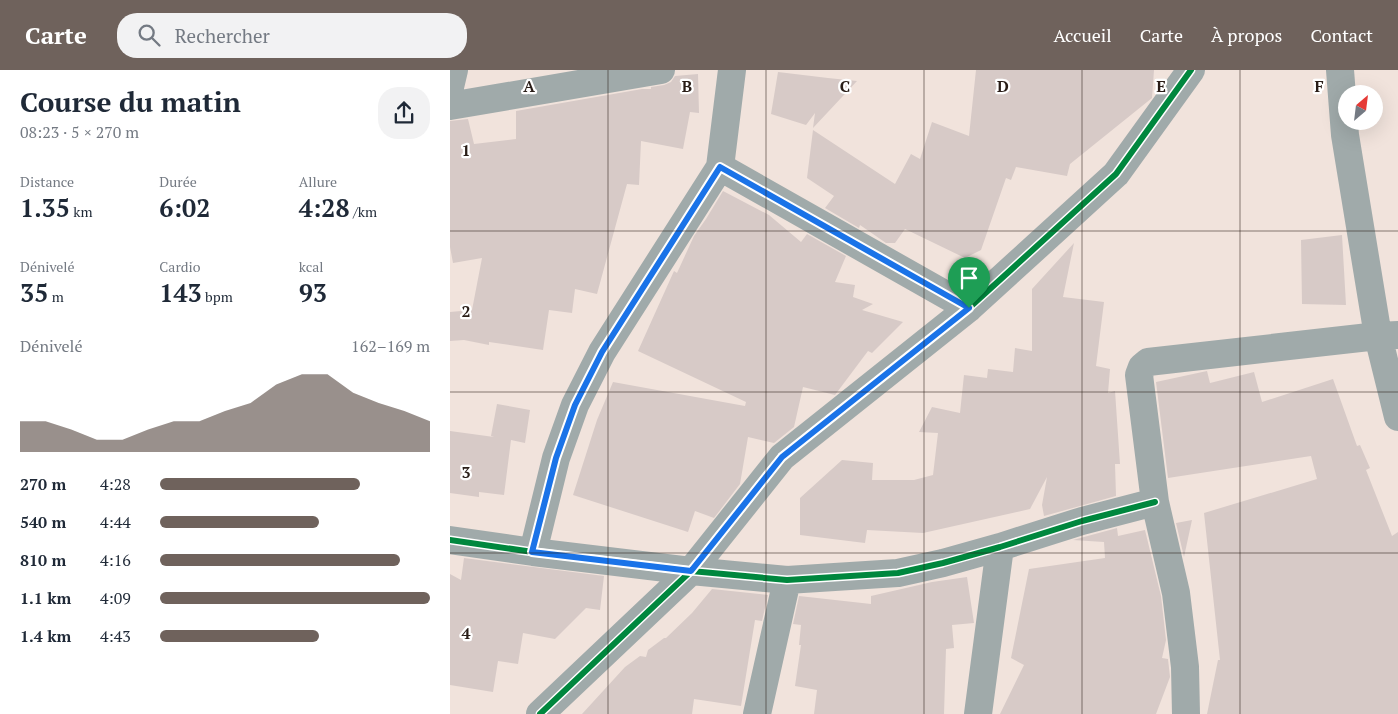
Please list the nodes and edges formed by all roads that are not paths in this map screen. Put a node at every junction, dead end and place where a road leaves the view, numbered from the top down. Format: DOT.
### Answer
graph roads {
  1 [pos="454,70"];
  2 [pos="661,70"];
  3 [pos="732,70"];
  4 [pos="1191,70"];
  5 [pos="1340,70"];
  6 [pos="450,87"];
  7 [pos="450,106"];
  8 [pos="720,167"];
  9 [pos="969,308"];
  10 [pos="1388,335"];
  11 [pos="1398,417"];
  12 [pos="1155,502"];
  13 [pos="450,540"];
  14 [pos="1000,547"];
  15 [pos="532,552"];
  16 [pos="691,571"];
  17 [pos="787,580"];
  18 [pos="540,714"];
  19 [pos="757,714"];
  20 [pos="978,714"];
  21 [pos="1186,714"];
  1 -- 6 [label="street"];
  2 -- 7 [label="street"];
  3 -- 8 [label="street"];
  4 -- 9 [label="street"];
  5 -- 10 [label="street"];
  8 -- 9 [label="street"];
  8 -- 15 [label="street"];
  9 -- 16 [label="street"];
  10 -- 11 [label="street"];
  10 -- 12 [label="street"];
  12 -- 14 [label="street"];
  12 -- 21 [label="street"];
  13 -- 15 [label="street"];
  14 -- 17 [label="street"];
  14 -- 20 [label="street"];
  15 -- 16 [label="street"];
  16 -- 17 [label="street"];
  16 -- 18 [label="street"];
  17 -- 19 [label="street"];
}
